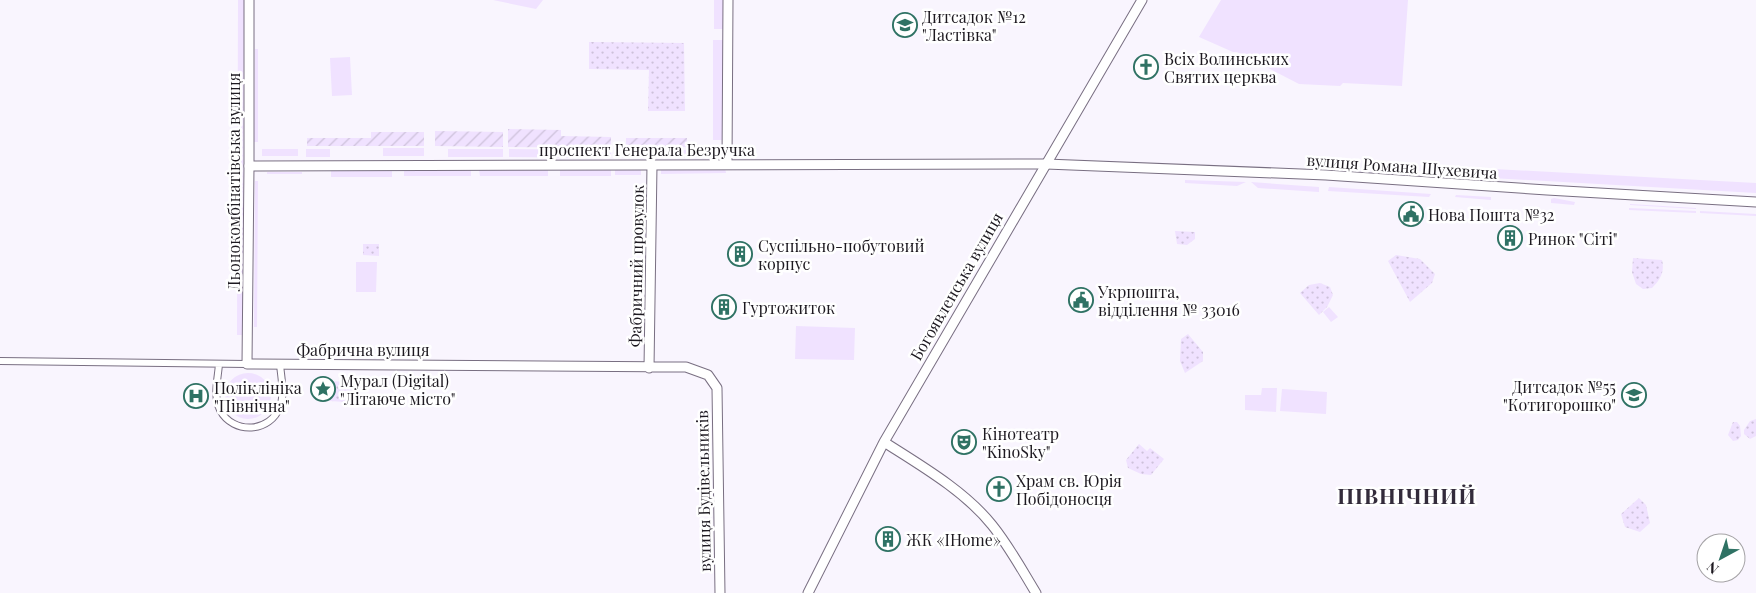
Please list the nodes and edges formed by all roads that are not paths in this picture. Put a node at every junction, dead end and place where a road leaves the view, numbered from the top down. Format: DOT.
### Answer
graph roads {
  1 [pos="249,0"];
  2 [pos="728,0"];
  3 [pos="1142,0"];
  4 [pos="727,164"];
  5 [pos="1046,164"];
  6 [pos="652,165"];
  7 [pos="249,166"];
  8 [pos="1756,202"];
  9 [pos="0,362"];
  10 [pos="219,364"];
  11 [pos="247,364"];
  12 [pos="280,364"];
  13 [pos="649,368"];
  14 [pos="717,388"];
  15 [pos="884,442"];
  16 [pos="720,593"];
  17 [pos="808,593"];
  18 [pos="1036,593"];
  1 -- 7 [label="street, Льонокомбінатівська вулиця"];
  2 -- 4 [label="street"];
  3 -- 5 [label="street, Богоявленська вулиця"];
  4 -- 5 [label="street, проспект Генерала Безручка"];
  4 -- 6 [label="street, проспект Генерала Безручка"];
  5 -- 8 [label="street, вулиця Романа Шухевича"];
  5 -- 15 [label="street, Богоявленська вулиця"];
  6 -- 7 [label="street, проспект Генерала Безручка"];
  6 -- 13 [label="street, Фабричний провулок"];
  7 -- 11 [label="street, Льонокомбінатівська вулиця"];
  9 -- 10 [label="street, Фабрична вулиця"];
  10 -- 11 [label="street, Фабрична вулиця"];
  10 -- 12 [label="street"];
  11 -- 12 [label="street, Фабрична вулиця"];
  12 -- 13 [label="street, Фабрична вулиця"];
  13 -- 14 [label="street, Фабрична вулиця"];
  14 -- 16 [label="street, вулиця Будівельників"];
  15 -- 17 [label="street, Богоявленська вулиця"];
  15 -- 18 [label="street"];
}
